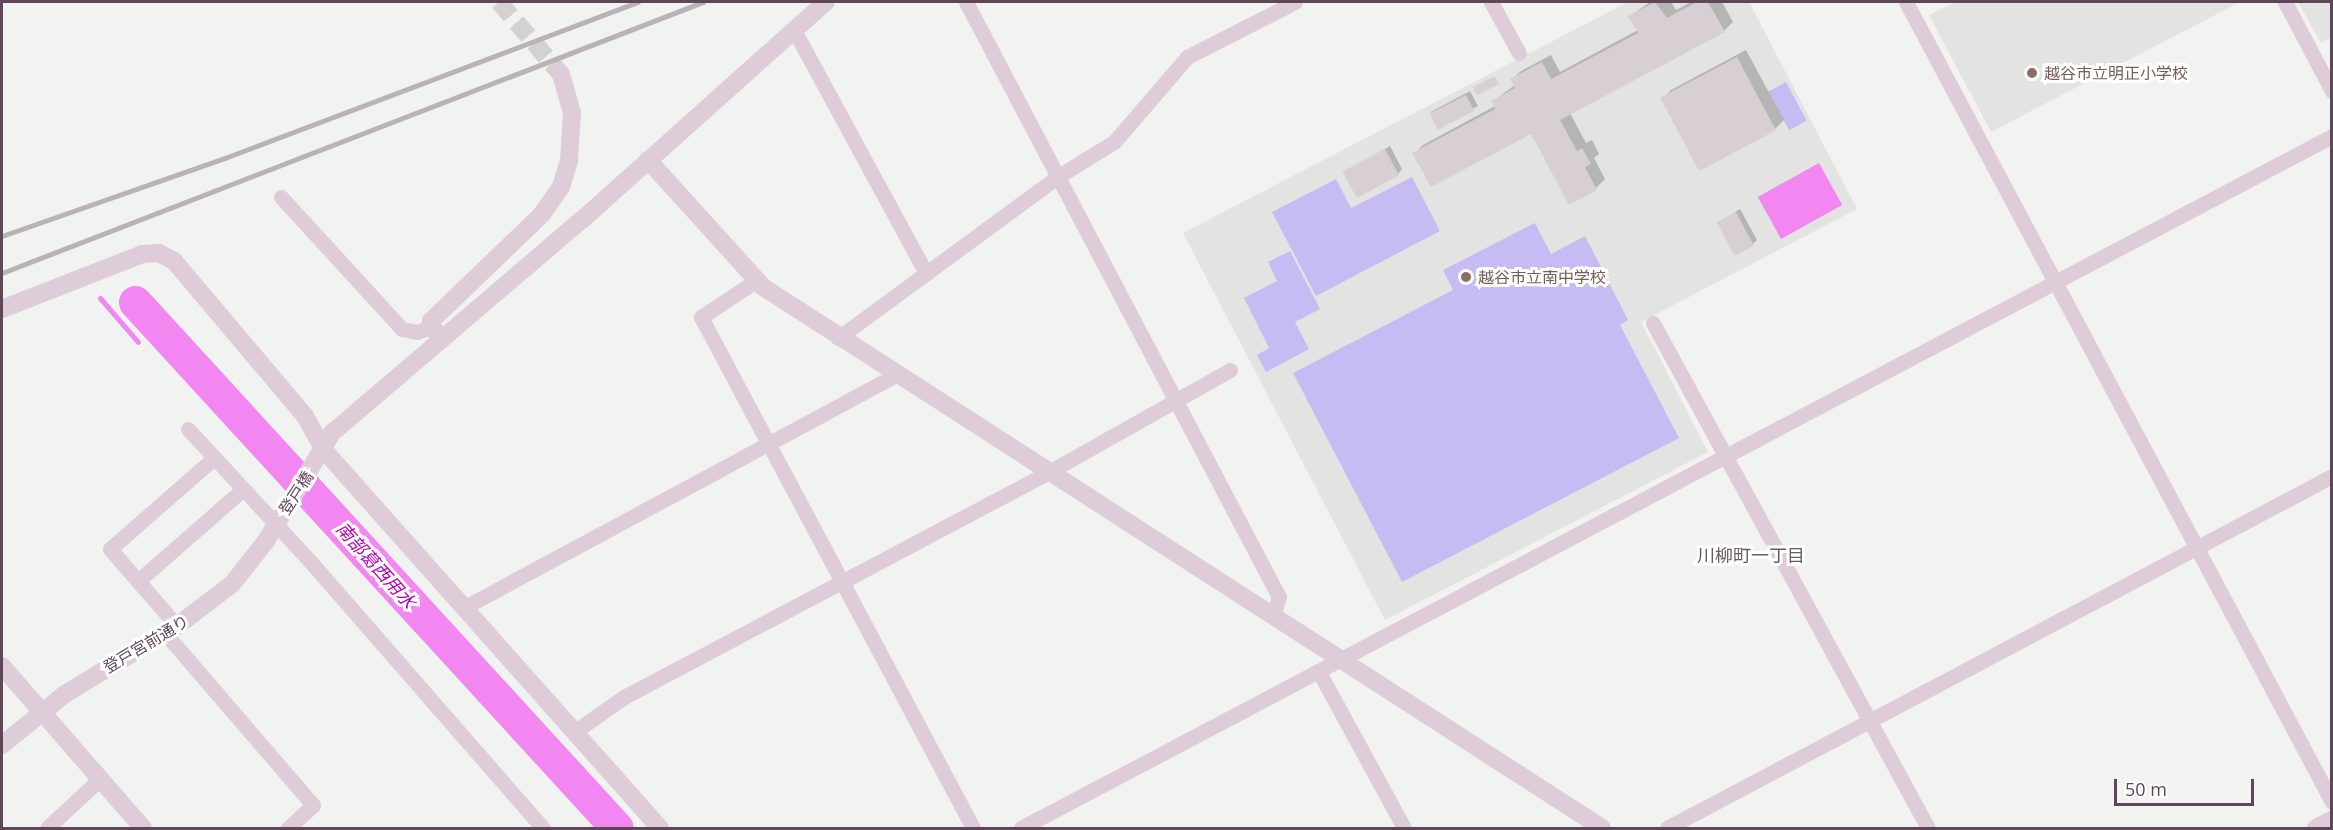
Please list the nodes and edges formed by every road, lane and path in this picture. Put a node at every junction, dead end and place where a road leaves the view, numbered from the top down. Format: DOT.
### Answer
graph roads {
  1 [pos="826,2"];
  2 [pos="966,2"];
  3 [pos="1295,2"];
  4 [pos="1491,2"];
  5 [pos="1906,2"];
  6 [pos="2285,2"];
  7 [pos="794,30"];
  8 [pos="1519,53"];
  9 [pos="561,74"];
  10 [pos="2331,91"];
  11 [pos="2331,136"];
  12 [pos="648,160"];
  13 [pos="1057,177"];
  14 [pos="281,197"];
  15 [pos="926,273"];
  16 [pos="757,280"];
  17 [pos="2055,282"];
  18 [pos="2,309"];
  19 [pos="1653,323"];
  20 [pos="437,333"];
  21 [pos="838,338"];
  22 [pos="1230,370"];
  23 [pos="897,374"];
  24 [pos="1176,403"];
  25 [pos="188,429"];
  26 [pos="768,443"];
  27 [pos="320,454"];
  28 [pos="1724,457"];
  29 [pos="214,458"];
  30 [pos="1047,473"];
  31 [pos="2331,476"];
  32 [pos="242,490"];
  33 [pos="274,526"];
  34 [pos="2197,548"];
  35 [pos="138,581"];
  36 [pos="841,581"];
  37 [pos="463,608"];
  38 [pos="1273,616"];
  39 [pos="171,629"];
  40 [pos="1339,661"];
  41 [pos="2,666"];
  42 [pos="1319,672"];
  43 [pos="41,712"];
  44 [pos="1870,719"];
  45 [pos="574,732"];
  46 [pos="2,745"];
  47 [pos="100,779"];
  48 [pos="2331,802"];
  49 [pos="2331,820"];
  50 [pos="47,828"];
  51 [pos="141,828"];
  52 [pos="288,828"];
  53 [pos="543,828"];
  54 [pos="660,828"];
  55 [pos="973,828"];
  56 [pos="1021,828"];
  57 [pos="1404,828"];
  58 [pos="1602,828"];
  59 [pos="1667,828"];
  60 [pos="1928,828"];
  61 [pos="2316,828"];
  1 -- 7 [label="street"];
  2 -- 13 [label="street"];
  3 -- 13 [label="street"];
  4 -- 8 [label="street"];
  5 -- 17 [label="street"];
  6 -- 10 [label="street"];
  7 -- 12 [label="street"];
  7 -- 15 [label="street"];
  9 -- 20 [label="street"];
  11 -- 17 [label="street"];
  12 -- 16 [label="street"];
  12 -- 20 [label="street"];
  13 -- 15 [label="street"];
  13 -- 24 [label="street"];
  14 -- 20 [label="street"];
  15 -- 21 [label="street"];
  16 -- 21 [label="street"];
  16 -- 26 [label="street"];
  17 -- 28 [label="street"];
  17 -- 34 [label="street"];
  18 -- 27 [label="street"];
  19 -- 28 [label="street"];
  20 -- 27 [label="street, 登戸橋"];
  21 -- 23 [label="street"];
  22 -- 24 [label="street"];
  23 -- 26 [label="street"];
  23 -- 30 [label="street"];
  24 -- 30 [label="street"];
  24 -- 38 [label="street"];
  25 -- 29 [label="street"];
  26 -- 36 [label="street"];
  26 -- 37 [label="street"];
  27 -- 33 [label="street, 登戸橋"];
  27 -- 37 [label="street"];
  28 -- 40 [label="street"];
  28 -- 44 [label="street"];
  29 -- 32 [label="street"];
  29 -- 35 [label="street"];
  30 -- 36 [label="street"];
  30 -- 38 [label="street"];
  31 -- 34 [label="street"];
  32 -- 33 [label="street"];
  32 -- 35 [label="street"];
  33 -- 39 [label="street, 登戸宮前通り"];
  33 -- 53 [label="street"];
  34 -- 44 [label="street"];
  34 -- 48 [label="street"];
  35 -- 39 [label="street"];
  36 -- 45 [label="street"];
  36 -- 55 [label="street"];
  37 -- 45 [label="street"];
  38 -- 40 [label="street"];
  39 -- 43 [label="street, 登戸宮前通り"];
  39 -- 52 [label="street"];
  40 -- 42 [label="street"];
  40 -- 58 [label="street"];
  41 -- 43 [label="street"];
  42 -- 56 [label="street"];
  42 -- 57 [label="street"];
  43 -- 46 [label="street, 登戸宮前通り"];
  43 -- 47 [label="street"];
  44 -- 59 [label="street"];
  44 -- 60 [label="street"];
  45 -- 54 [label="street"];
  47 -- 50 [label="street"];
  47 -- 51 [label="street"];
  49 -- 61 [label="street"];
}
